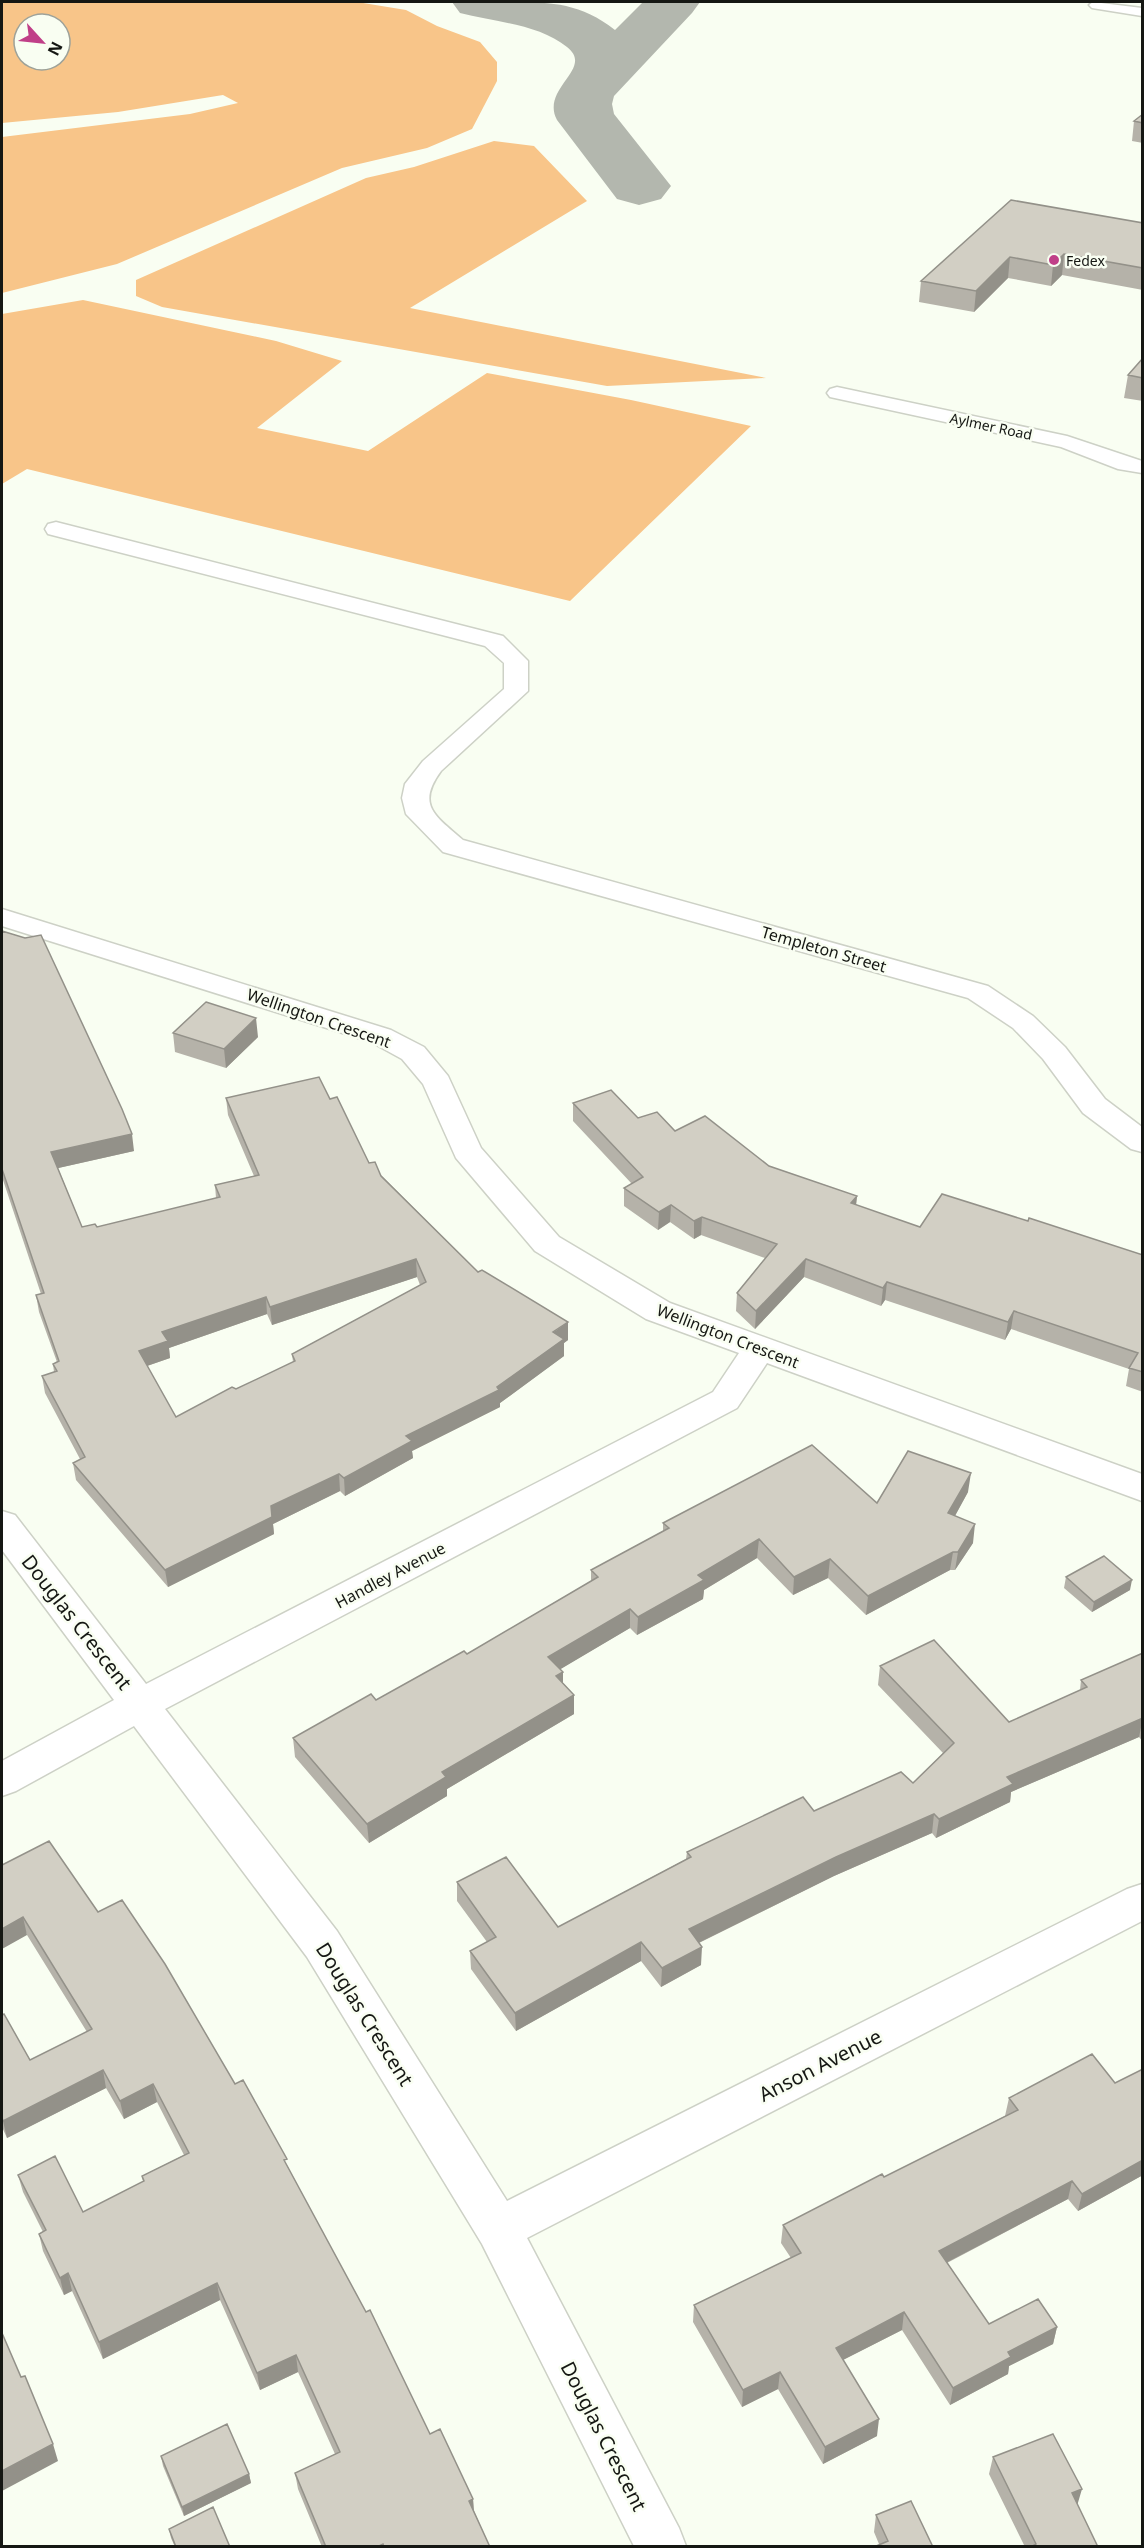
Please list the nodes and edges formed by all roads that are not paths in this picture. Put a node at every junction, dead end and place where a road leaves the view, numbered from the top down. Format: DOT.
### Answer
graph roads {
  1 [pos="1097,5"];
  2 [pos="1143,12"];
  3 [pos="837,393"];
  4 [pos="1143,467"];
  5 [pos="56,529"];
  6 [pos="2,917"];
  7 [pos="1143,1142"];
  8 [pos="759,1349"];
  9 [pos="1143,1488"];
  10 [pos="2,1524"];
  11 [pos="141,1704"];
  12 [pos="2,1780"];
  13 [pos="1143,1901"];
  14 [pos="498,2229"];
  15 [pos="661,2547"];
  1 -- 2 [label="street"];
  3 -- 4 [label="street, Aylmer Road"];
  5 -- 7 [label="street, Templeton Street"];
  6 -- 8 [label="street, Wellington Crescent"];
  8 -- 9 [label="street, Wellington Crescent"];
  8 -- 11 [label="street, Handley Avenue"];
  10 -- 11 [label="street, Douglas Crescent"];
  11 -- 12 [label="street, Handley Avenue"];
  11 -- 14 [label="street, Douglas Crescent"];
  13 -- 14 [label="street, Anson Avenue"];
  14 -- 15 [label="street, Douglas Crescent"];
}
